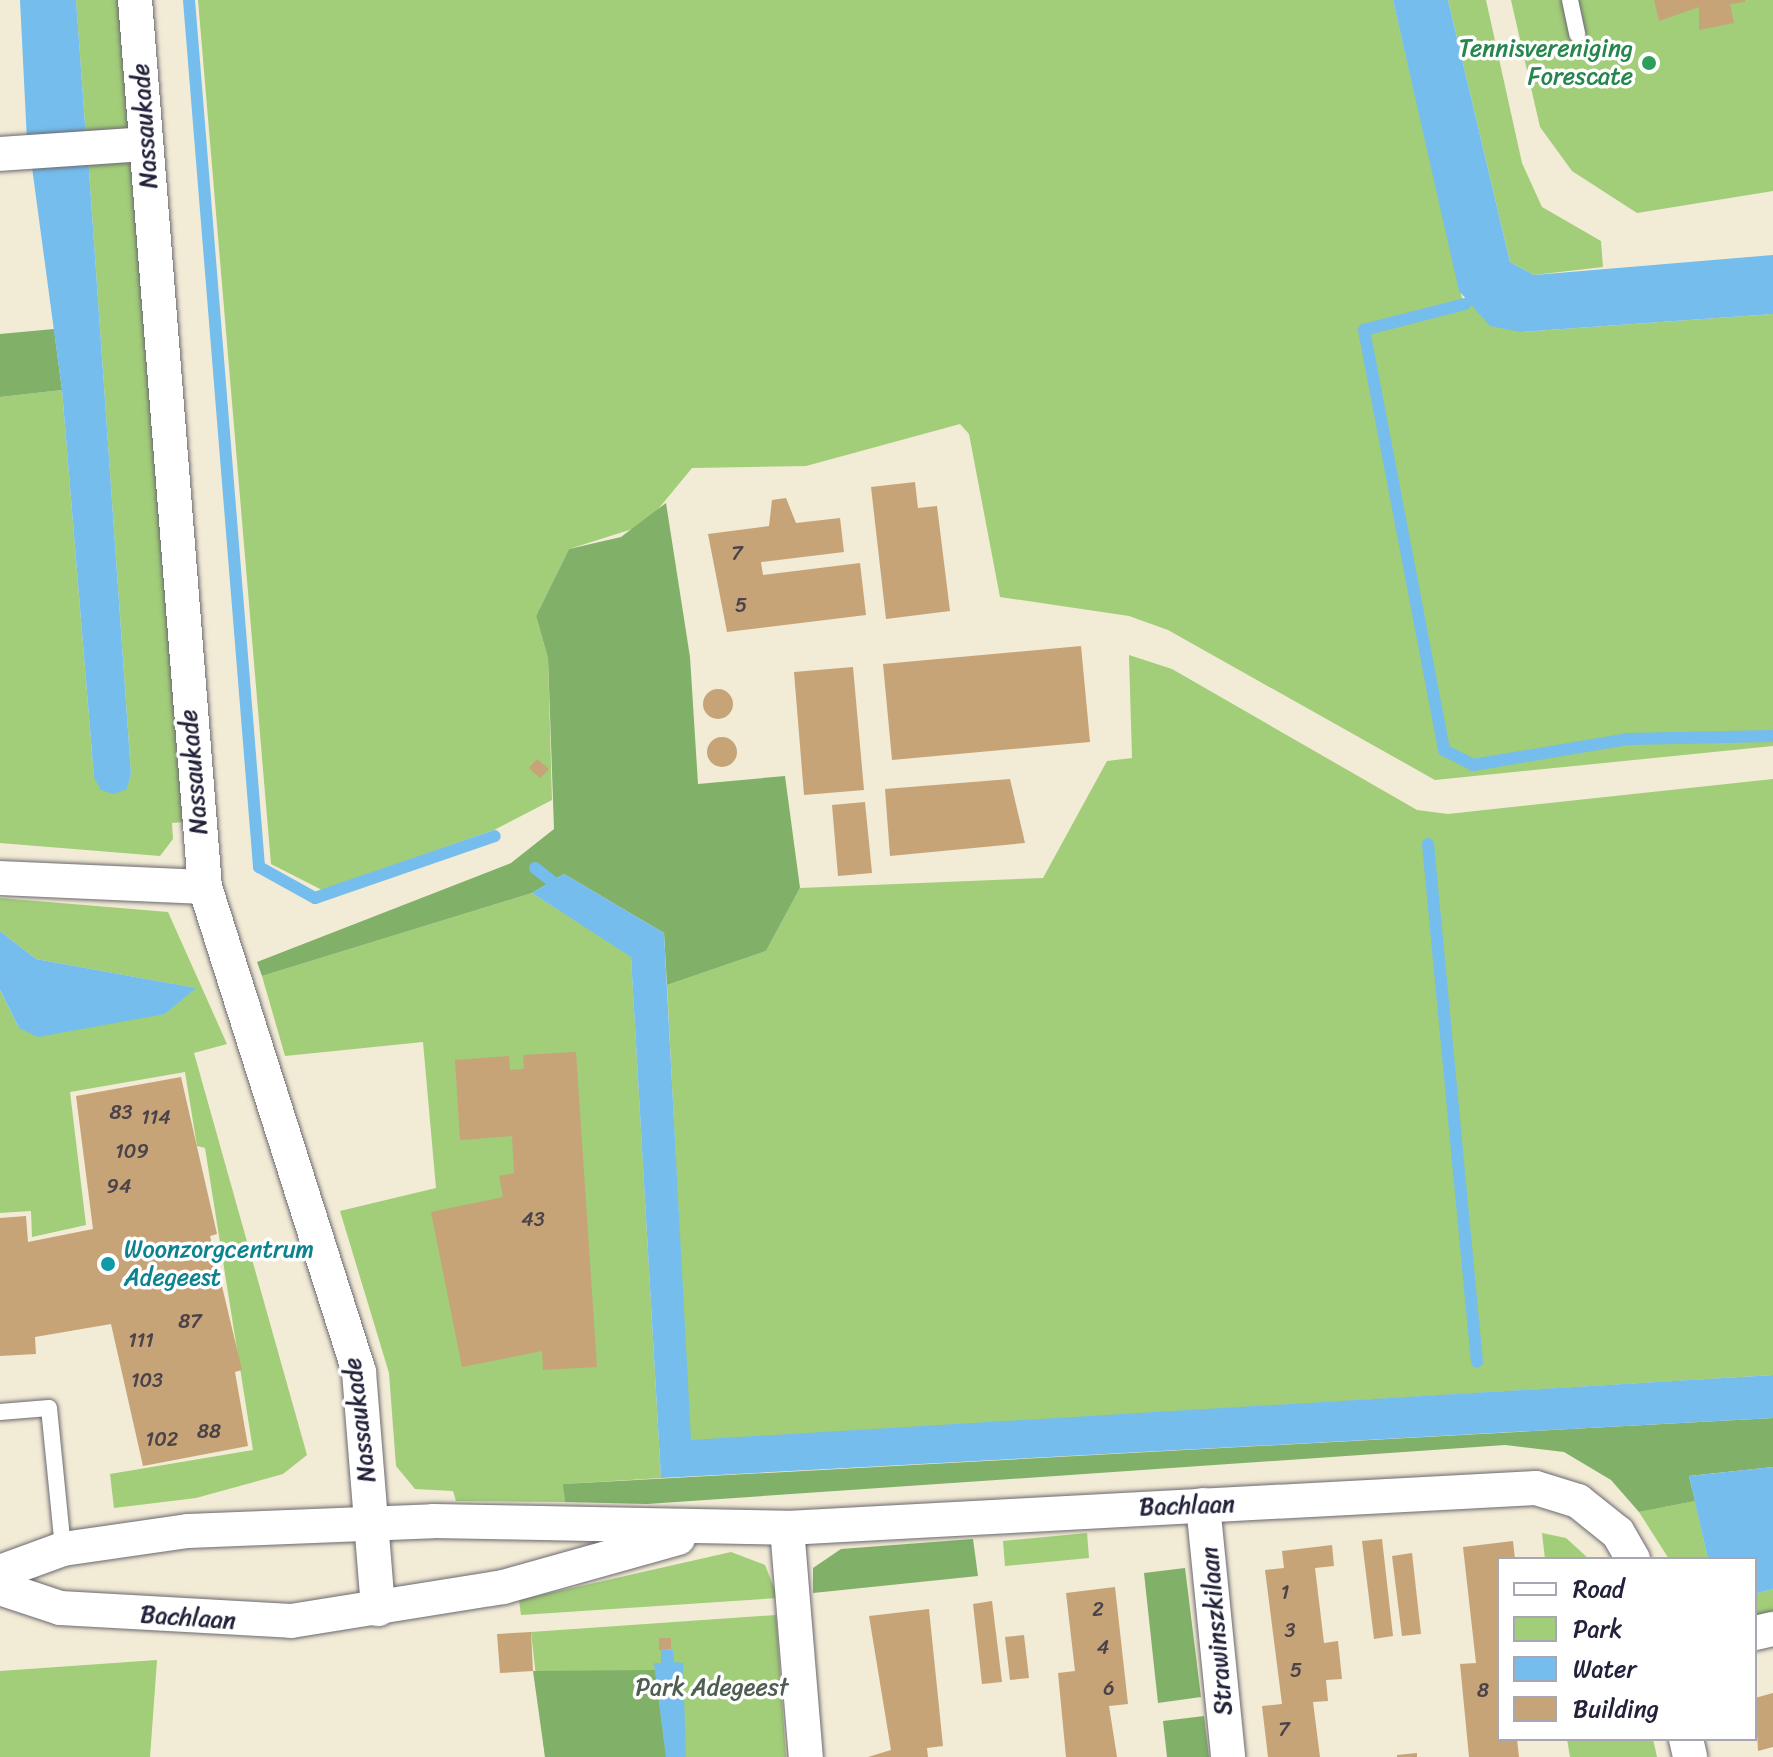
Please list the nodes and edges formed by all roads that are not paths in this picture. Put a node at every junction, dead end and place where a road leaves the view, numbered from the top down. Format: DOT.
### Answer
graph roads {
  1 [pos="135,0"];
  2 [pos="1570,0"];
  3 [pos="1577,34"];
  4 [pos="146,144"];
  5 [pos="11,154"];
  6 [pos="0,878"];
  7 [pos="205,887"];
  8 [pos="0,1412"];
  9 [pos="1203,1505"];
  10 [pos="370,1522"];
  11 [pos="713,1528"];
  12 [pos="787,1528"];
  13 [pos="63,1549"];
  14 [pos="1632,1557"];
  15 [pos="0,1572"];
  16 [pos="0,1588"];
  17 [pos="378,1609"];
  18 [pos="806,1757"];
  19 [pos="1228,1757"];
  1 -- 4 [label="street, Nassaukade"];
  2 -- 3 [label="lane"];
  4 -- 5 [label="street"];
  4 -- 7 [label="street, Nassaukade"];
  6 -- 7 [label="street"];
  7 -- 10 [label="street, Nassaukade"];
  8 -- 13 [label="lane"];
  9 -- 12 [label="street, Bachlaan"];
  9 -- 14 [label="street, Bachlaan"];
  9 -- 19 [label="street, Strawinszkilaan"];
  10 -- 11 [label="street, Bachlaan"];
  10 -- 13 [label="street, Bachlaan"];
  10 -- 17 [label="street"];
  11 -- 12 [label="street, Bachlaan"];
  11 -- 17 [label="street, Bachlaan"];
  12 -- 18 [label="street"];
  13 -- 15 [label="street, Bachlaan"];
  16 -- 17 [label="street, Bachlaan"];
}
